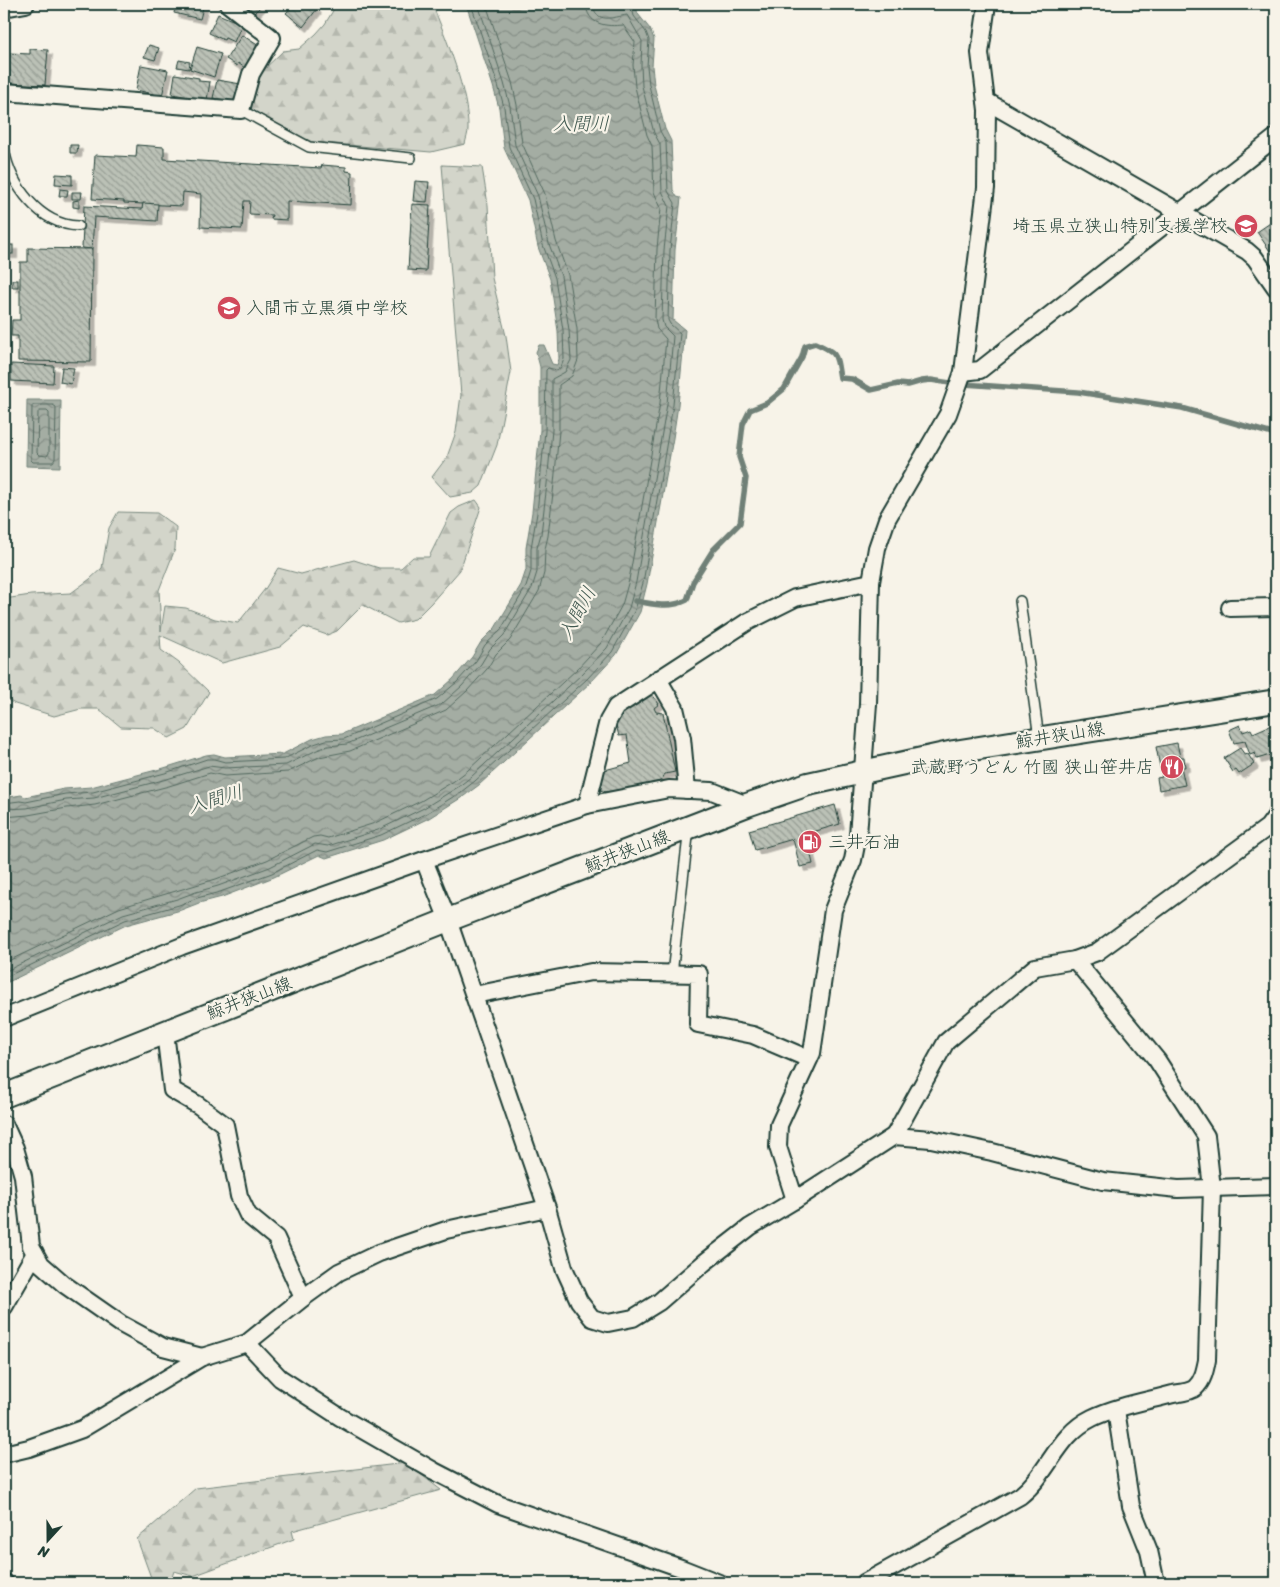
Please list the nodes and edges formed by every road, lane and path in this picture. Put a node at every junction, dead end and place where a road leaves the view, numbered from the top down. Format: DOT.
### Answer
graph roads {
  1 [pos="26,4"];
  2 [pos="228,4"];
  3 [pos="987,4"];
  4 [pos="4,8"];
  5 [pos="4,92"];
  6 [pos="986,101"];
  7 [pos="241,110"];
  8 [pos="1276,138"];
  9 [pos="4,149"];
  10 [pos="411,158"];
  11 [pos="1180,213"];
  12 [pos="78,226"];
  13 [pos="1276,288"];
  14 [pos="963,372"];
  15 [pos="871,582"];
  16 [pos="1020,601"];
  17 [pos="1276,607"];
  18 [pos="1230,608"];
  19 [pos="658,679"];
  20 [pos="1276,700"];
  21 [pos="1039,738"];
  22 [pos="862,771"];
  23 [pos="687,790"];
  24 [pos="587,805"];
  25 [pos="747,805"];
  26 [pos="1274,824"];
  27 [pos="689,827"];
  28 [pos="424,860"];
  29 [pos="448,920"];
  30 [pos="1075,960"];
  31 [pos="672,974"];
  32 [pos="474,995"];
  33 [pos="4,1018"];
  34 [pos="165,1032"];
  35 [pos="809,1059"];
  36 [pos="4,1096"];
  37 [pos="4,1124"];
  38 [pos="894,1136"];
  39 [pos="1276,1186"];
  40 [pos="1212,1188"];
  41 [pos="795,1200"];
  42 [pos="547,1208"];
  43 [pos="35,1253"];
  44 [pos="303,1298"];
  45 [pos="4,1307"];
  46 [pos="247,1343"];
  47 [pos="202,1357"];
  48 [pos="1116,1410"];
  49 [pos="4,1454"];
  50 [pos="719,1583"];
  51 [pos="864,1583"];
  52 [pos="1156,1583"];
  1 -- 4 [label="street"];
  2 -- 7 [label="street"];
  3 -- 6 [label="street"];
  5 -- 7 [label="street"];
  6 -- 11 [label="street"];
  6 -- 14 [label="street"];
  7 -- 10 [label="lane"];
  8 -- 11 [label="street"];
  9 -- 12 [label="lane"];
  11 -- 13 [label="street"];
  11 -- 14 [label="street"];
  14 -- 15 [label="street"];
  15 -- 19 [label="street"];
  15 -- 22 [label="street"];
  16 -- 21 [label="lane"];
  17 -- 18 [label="street"];
  19 -- 23 [label="street"];
  19 -- 24 [label="street"];
  20 -- 21 [label="main road, 鯨井狭山線"];
  21 -- 22 [label="main road, 鯨井狭山線"];
  22 -- 25 [label="main road, 鯨井狭山線"];
  22 -- 35 [label="street"];
  23 -- 24 [label="street"];
  23 -- 25 [label="street"];
  24 -- 28 [label="street"];
  25 -- 27 [label="main road, 鯨井狭山線"];
  26 -- 30 [label="street"];
  27 -- 29 [label="main road, 鯨井狭山線"];
  27 -- 31 [label="lane"];
  28 -- 29 [label="street"];
  28 -- 33 [label="street"];
  29 -- 32 [label="street"];
  29 -- 34 [label="main road, 鯨井狭山線"];
  30 -- 38 [label="street"];
  30 -- 40 [label="street"];
  31 -- 32 [label="street"];
  31 -- 35 [label="street"];
  32 -- 42 [label="street"];
  34 -- 36 [label="main road, 鯨井狭山線"];
  34 -- 44 [label="street"];
  35 -- 41 [label="street"];
  37 -- 43 [label="street"];
  38 -- 40 [label="street"];
  38 -- 41 [label="street"];
  39 -- 40 [label="street"];
  40 -- 48 [label="street"];
  41 -- 42 [label="street"];
  42 -- 44 [label="street"];
  43 -- 45 [label="street"];
  43 -- 47 [label="street"];
  44 -- 46 [label="street"];
  46 -- 47 [label="street"];
  46 -- 50 [label="street"];
  47 -- 49 [label="street"];
  48 -- 51 [label="street"];
  48 -- 52 [label="street"];
}
